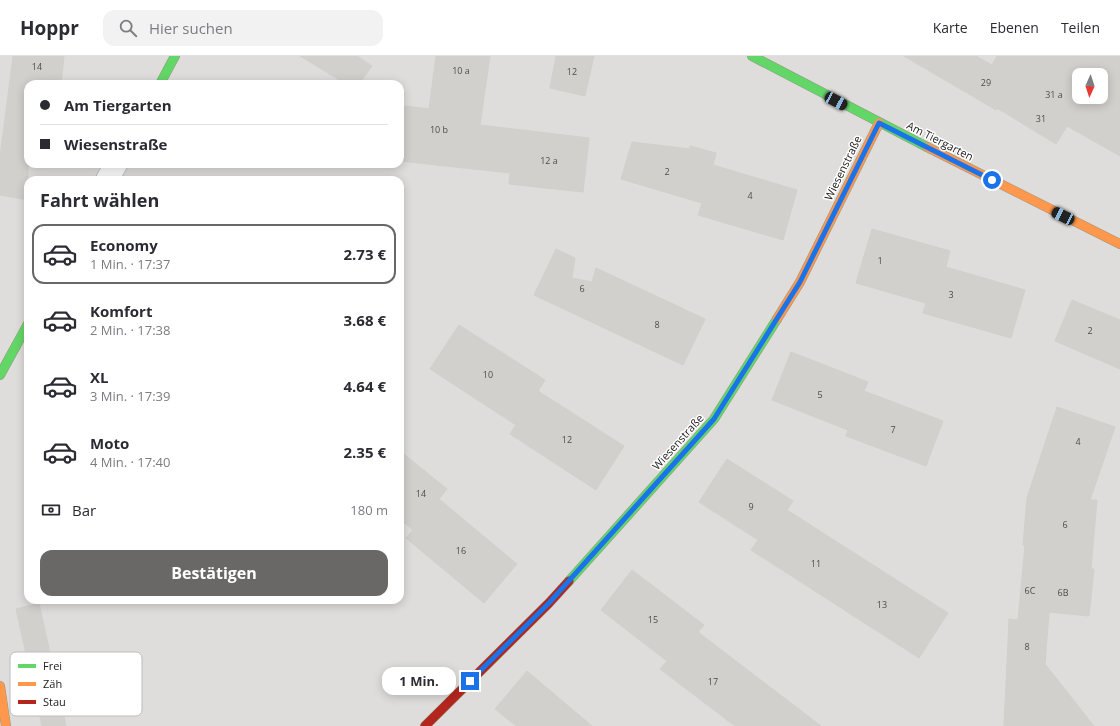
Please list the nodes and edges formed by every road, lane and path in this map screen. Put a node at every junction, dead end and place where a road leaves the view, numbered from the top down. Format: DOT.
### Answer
graph roads {
  1 [pos="175,56"];
  2 [pos="752,56"];
  3 [pos="162,80"];
  4 [pos="879,123"];
  5 [pos="1120,244"];
  6 [pos="24,331"];
  7 [pos="0,375"];
  8 [pos="0,686"];
  9 [pos="6,726"];
  10 [pos="425,726"];
  1 -- 3 [label="street"];
  2 -- 4 [label="street, Am Tiergarten"];
  4 -- 5 [label="street, Am Tiergarten"];
  4 -- 10 [label="street, Wiesenstraße"];
  6 -- 7 [label="street"];
  8 -- 9 [label="street"];
}
